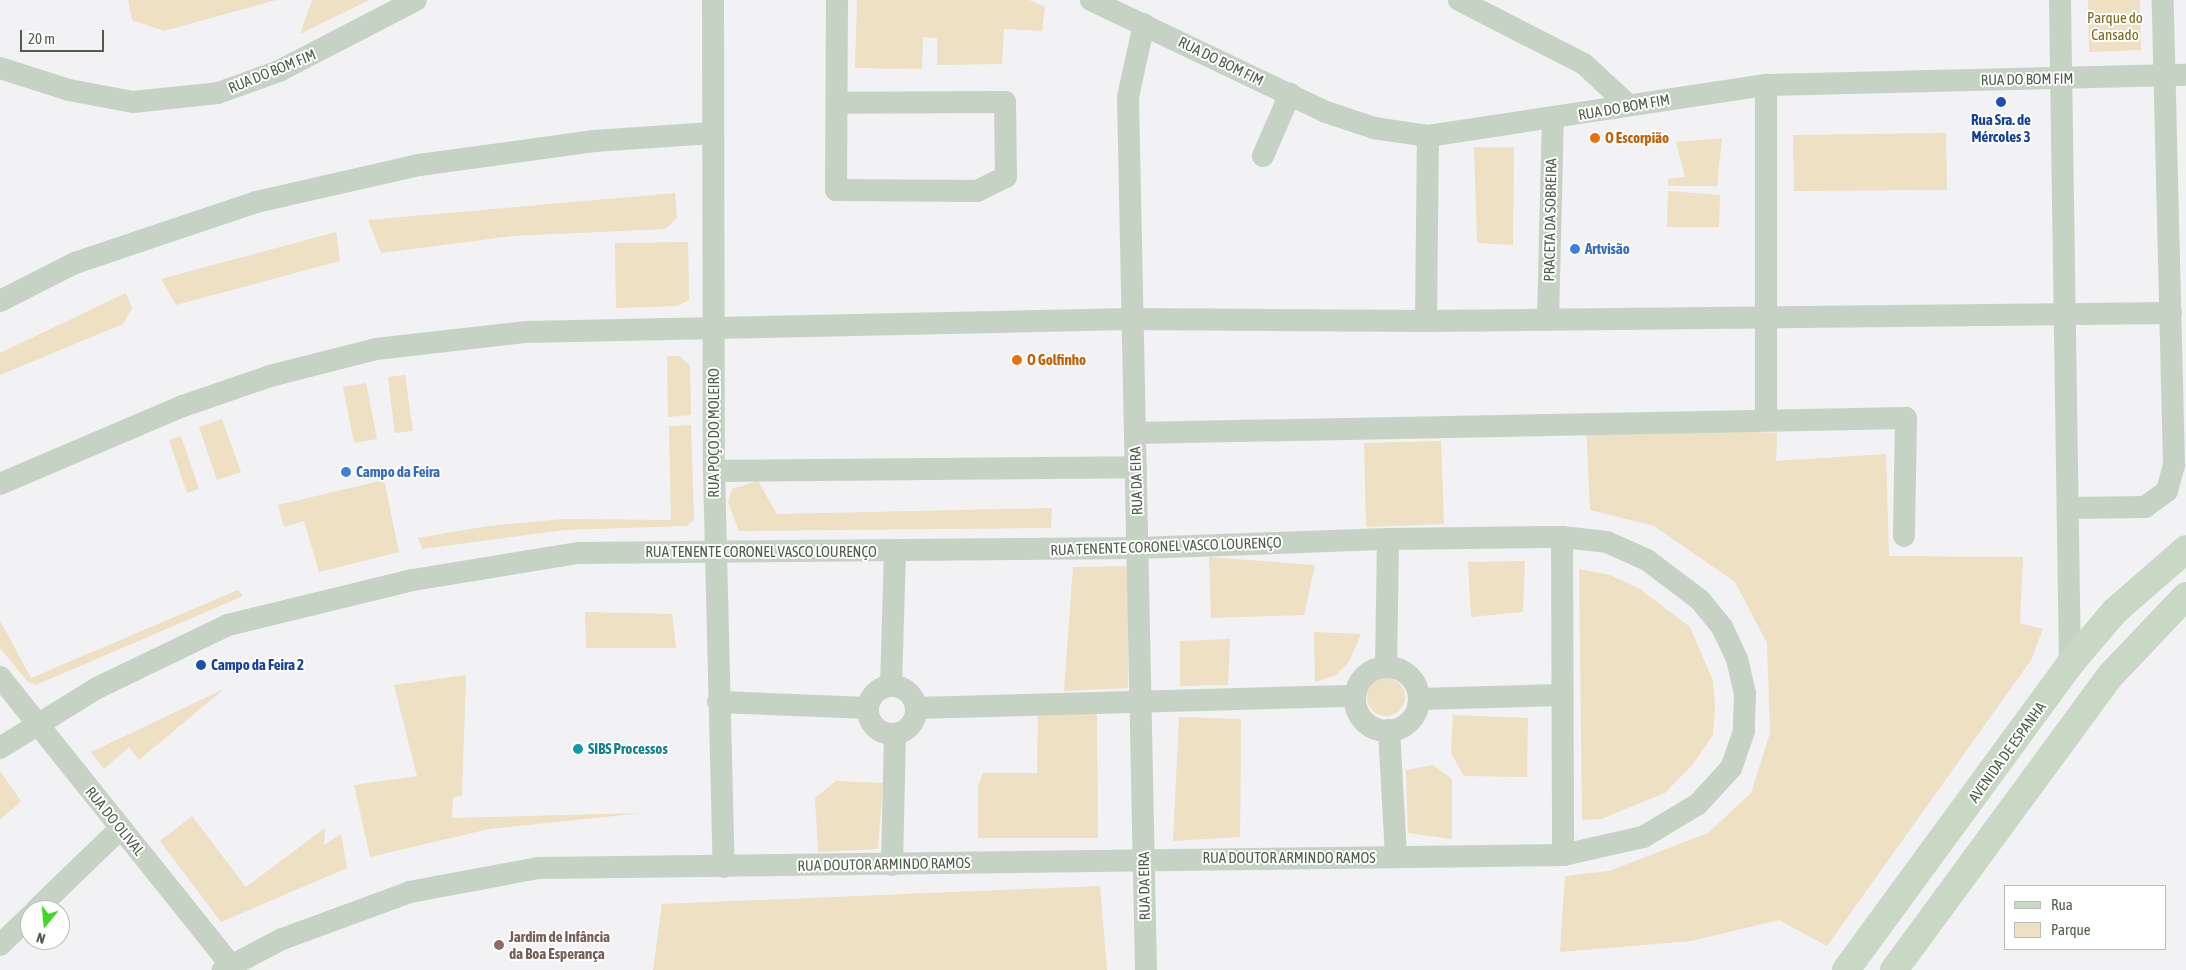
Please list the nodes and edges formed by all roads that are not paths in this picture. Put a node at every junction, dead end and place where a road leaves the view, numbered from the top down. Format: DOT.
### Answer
graph roads {
  1 [pos="416,0"];
  2 [pos="713,0"];
  3 [pos="837,0"];
  4 [pos="1091,0"];
  5 [pos="1459,0"];
  6 [pos="2060,0"];
  7 [pos="2163,0"];
  8 [pos="1144,24"];
  9 [pos="0,68"];
  10 [pos="2176,75"];
  11 [pos="2062,79"];
  12 [pos="1766,85"];
  13 [pos="1290,94"];
  14 [pos="838,103"];
  15 [pos="1627,104"];
  16 [pos="1553,121"];
  17 [pos="712,133"];
  18 [pos="1428,136"];
  19 [pos="1263,156"];
  20 [pos="0,301"];
  21 [pos="2171,313"];
  22 [pos="2065,314"];
  23 [pos="1765,318"];
  24 [pos="1130,319"];
  25 [pos="1548,319"];
  26 [pos="1426,321"];
  27 [pos="714,325"];
  28 [pos="1766,420"];
  29 [pos="1135,433"];
  30 [pos="1136,468"];
  31 [pos="714,471"];
  32 [pos="0,484"];
  33 [pos="2069,508"];
  34 [pos="1904,536"];
  35 [pos="1562,537"];
  36 [pos="1388,539"];
  37 [pos="1139,548"];
  38 [pos="2186,549"];
  39 [pos="715,551"];
  40 [pos="895,551"];
  41 [pos="2186,596"];
  42 [pos="2070,664"];
  43 [pos="1386,667"];
  44 [pos="0,677"];
  45 [pos="891,686"];
  46 [pos="1562,695"];
  47 [pos="1354,696"];
  48 [pos="1418,699"];
  49 [pos="1142,701"];
  50 [pos="718,702"];
  51 [pos="868,708"];
  52 [pos="916,708"];
  53 [pos="39,726"];
  54 [pos="1389,730"];
  55 [pos="896,734"];
  56 [pos="0,748"];
  57 [pos="121,828"];
  58 [pos="1563,855"];
  59 [pos="1396,857"];
  60 [pos="1144,860"];
  61 [pos="892,865"];
  62 [pos="724,867"];
  63 [pos="46,900"];
  64 [pos="20,926"];
  65 [pos="0,945"];
  66 [pos="227,968"];
  67 [pos="1146,970"];
  68 [pos="1846,970"];
  69 [pos="1894,970"];
  1 -- 9 [label="street, RUA DO BOM FIM"];
  2 -- 17 [label="street, RUA POÇO DO MOLEIRO"];
  3 -- 14 [label="street"];
  4 -- 8 [label="street, RUA DO BOM FIM"];
  5 -- 15 [label="street"];
  6 -- 11 [label="street"];
  7 -- 10 [label="street"];
  8 -- 13 [label="street, RUA DO BOM FIM"];
  8 -- 24 [label="street, RUA DA EIRA"];
  10 -- 11 [label="street, RUA DO BOM FIM"];
  10 -- 21 [label="street"];
  11 -- 12 [label="street, RUA DO BOM FIM"];
  11 -- 22 [label="street"];
  12 -- 15 [label="street, RUA DO BOM FIM"];
  12 -- 23 [label="street"];
  13 -- 18 [label="street, RUA DO BOM FIM"];
  13 -- 19 [label="street"];
  14 -- 14 [label="street"];
  15 -- 16 [label="street, RUA DO BOM FIM"];
  16 -- 18 [label="street, RUA DO BOM FIM"];
  16 -- 25 [label="street, PRACETA DA SOBREIRA"];
  17 -- 20 [label="street"];
  17 -- 27 [label="street, RUA POÇO DO MOLEIRO"];
  18 -- 26 [label="street"];
  21 -- 22 [label="street"];
  21 -- 33 [label="street"];
  22 -- 23 [label="street"];
  22 -- 33 [label="street"];
  23 -- 25 [label="street"];
  23 -- 28 [label="street"];
  24 -- 26 [label="street"];
  24 -- 27 [label="street"];
  24 -- 29 [label="street, RUA DA EIRA"];
  25 -- 26 [label="street"];
  27 -- 31 [label="street, RUA POÇO DO MOLEIRO"];
  27 -- 32 [label="street"];
  28 -- 29 [label="street"];
  28 -- 34 [label="street"];
  29 -- 30 [label="street, RUA DA EIRA"];
  30 -- 31 [label="street"];
  30 -- 37 [label="street, RUA DA EIRA"];
  31 -- 39 [label="street, RUA POÇO DO MOLEIRO"];
  33 -- 42 [label="street"];
  35 -- 36 [label="street, RUA TENENTE CORONEL VASCO LOURENÇO"];
  35 -- 46 [label="street"];
  35 -- 58 [label="street, RUA DOUTOR ARMINDO RAMOS"];
  36 -- 37 [label="street, RUA TENENTE CORONEL VASCO LOURENÇO"];
  36 -- 43 [label="street"];
  37 -- 40 [label="street, RUA TENENTE CORONEL VASCO LOURENÇO"];
  37 -- 49 [label="street, RUA DA EIRA"];
  38 -- 42 [label="main road, AVENIDA DE ESPANHA"];
  39 -- 40 [label="street, RUA TENENTE CORONEL VASCO LOURENÇO"];
  39 -- 50 [label="street, RUA POÇO DO MOLEIRO"];
  39 -- 53 [label="street, RUA TENENTE CORONEL VASCO LOURENÇO"];
  40 -- 45 [label="street"];
  41 -- 69 [label="main road"];
  42 -- 68 [label="main road, AVENIDA DE ESPANHA"];
  43 -- 47 [label="street"];
  43 -- 48 [label="street"];
  44 -- 53 [label="street, RUA DO OLIVAL"];
  45 -- 51 [label="street"];
  45 -- 52 [label="street"];
  46 -- 48 [label="street"];
  46 -- 58 [label="street"];
  47 -- 49 [label="street"];
  47 -- 54 [label="street"];
  48 -- 54 [label="street"];
  49 -- 52 [label="street"];
  49 -- 60 [label="street, RUA DA EIRA"];
  50 -- 51 [label="street"];
  50 -- 62 [label="street, RUA POÇO DO MOLEIRO"];
  51 -- 55 [label="street"];
  52 -- 55 [label="street"];
  53 -- 56 [label="street, RUA TENENTE CORONEL VASCO LOURENÇO"];
  53 -- 57 [label="street, RUA DO OLIVAL"];
  54 -- 59 [label="street"];
  55 -- 61 [label="street"];
  57 -- 63 [label="street"];
  57 -- 66 [label="street, RUA DO OLIVAL"];
  58 -- 59 [label="street, RUA DOUTOR ARMINDO RAMOS"];
  59 -- 60 [label="street, RUA DOUTOR ARMINDO RAMOS"];
  60 -- 61 [label="street, RUA DOUTOR ARMINDO RAMOS"];
  60 -- 67 [label="street, RUA DA EIRA"];
  61 -- 62 [label="street, RUA DOUTOR ARMINDO RAMOS"];
  62 -- 66 [label="street, RUA DOUTOR ARMINDO RAMOS"];
  64 -- 65 [label="street"];
}
